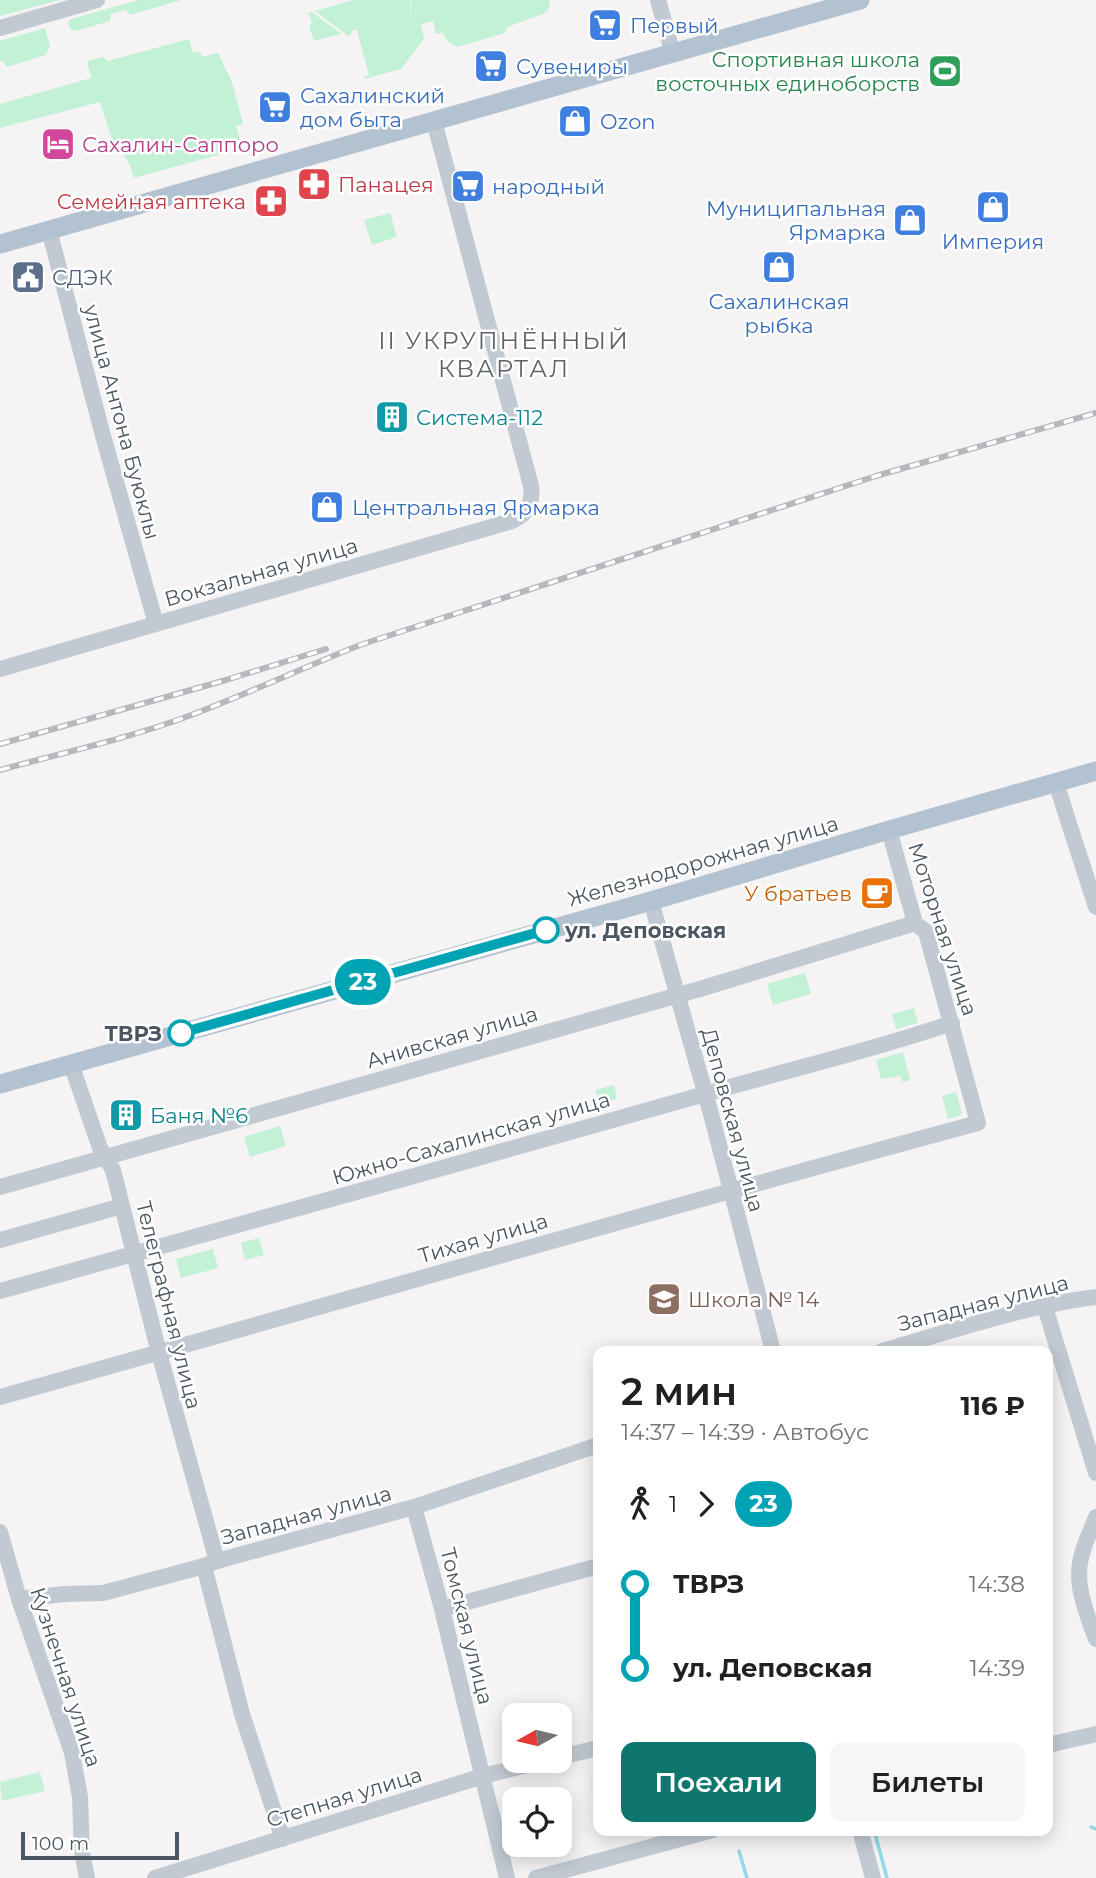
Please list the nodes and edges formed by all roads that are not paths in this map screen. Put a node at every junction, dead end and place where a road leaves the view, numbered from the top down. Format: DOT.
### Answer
graph roads {
  1 [pos="97,0"];
  2 [pos="658,0"];
  3 [pos="860,0"];
  4 [pos="0,27"];
  5 [pos="673,54"];
  6 [pos="434,121"];
  7 [pos="49,230"];
  8 [pos="0,244"];
  9 [pos="156,624"];
  10 [pos="0,669"];
  11 [pos="1096,771"];
  12 [pos="1056,783"];
  13 [pos="889,830"];
  14 [pos="1093,883"];
  15 [pos="651,901"];
  16 [pos="1096,907"];
  17 [pos="915,923"];
  18 [pos="677,995"];
  19 [pos="952,1023"];
  20 [pos="71,1064"];
  21 [pos="0,1084"];
  22 [pos="706,1093"];
  23 [pos="978,1123"];
  24 [pos="107,1158"];
  25 [pos="0,1187"];
  26 [pos="730,1190"];
  27 [pos="122,1206"];
  28 [pos="0,1240"];
  29 [pos="134,1252"];
  30 [pos="0,1291"];
  31 [pos="1096,1297"];
  32 [pos="1045,1307"];
  33 [pos="772,1346"];
  34 [pos="899,1346"];
  35 [pos="159,1353"];
  36 [pos="0,1397"];
  37 [pos="593,1447"];
  38 [pos="1096,1473"];
  39 [pos="414,1507"];
  40 [pos="1096,1517"];
  41 [pos="0,1532"];
  42 [pos="210,1564"];
  43 [pos="593,1567"];
  44 [pos="19,1599"];
  45 [pos="442,1609"];
  46 [pos="1096,1639"];
  47 [pos="1096,1734"];
  48 [pos="1053,1744"];
  49 [pos="593,1749"];
  50 [pos="572,1754"];
  51 [pos="502,1771"];
  52 [pos="483,1776"];
  53 [pos="691,1836"];
  54 [pos="862,1836"];
  55 [pos="283,1839"];
  56 [pos="87,1878"];
  57 [pos="155,1878"];
  58 [pos="507,1878"];
  59 [pos="536,1878"];
  60 [pos="873,1878"];
  1 -- 4 [label="street"];
  2 -- 5 [label="street"];
  3 -- 5 [label="main road"];
  5 -- 6 [label="main road"];
  6 -- 7 [label="main road"];
  6 -- 9 [label="street, Вокзальная улица"];
  7 -- 8 [label="main road"];
  7 -- 9 [label="street, улица Антона Буюклы"];
  9 -- 10 [label="street, Вокзальная улица"];
  11 -- 12 [label="main road, Железнодорожная улица"];
  12 -- 13 [label="main road, Железнодорожная улица"];
  12 -- 14 [label="street"];
  13 -- 15 [label="main road, Железнодорожная улица"];
  13 -- 17 [label="street, Моторная улица"];
  14 -- 16 [label="street"];
  15 -- 18 [label="street, Деповская улица"];
  15 -- 20 [label="main road, Железнодорожная улица"];
  17 -- 18 [label="street, Анивская улица"];
  17 -- 19 [label="street, Моторная улица"];
  18 -- 22 [label="street, Деповская улица"];
  18 -- 24 [label="street, Анивская улица"];
  19 -- 22 [label="street, Южно-Сахалинская улица"];
  19 -- 23 [label="street, Моторная улица"];
  20 -- 21 [label="main road, Железнодорожная улица"];
  20 -- 24 [label="street, Телеграфная улица"];
  22 -- 26 [label="street, Деповская улица"];
  22 -- 29 [label="street, Южно-Сахалинская улица"];
  23 -- 26 [label="street, Тихая улица"];
  24 -- 25 [label="street, Анивская улица"];
  24 -- 27 [label="street, Телеграфная улица"];
  26 -- 33 [label="street, Деповская улица"];
  26 -- 35 [label="street, Тихая улица"];
  27 -- 28 [label="street"];
  27 -- 29 [label="street, Телеграфная улица"];
  29 -- 30 [label="street, Южно-Сахалинская улица"];
  29 -- 35 [label="street, Телеграфная улица"];
  31 -- 32 [label="street, Западная улица"];
  32 -- 34 [label="street, Западная улица"];
  32 -- 38 [label="street"];
  35 -- 36 [label="street, Тихая улица"];
  35 -- 42 [label="street, Телеграфная улица"];
  37 -- 39 [label="street, Западная улица"];
  39 -- 42 [label="street, Западная улица"];
  39 -- 45 [label="street, Томская улица"];
  40 -- 46 [label="street"];
  41 -- 44 [label="street, Кузнечная улица"];
  42 -- 44 [label="street, Западная улица"];
  42 -- 55 [label="street, Телеграфная улица"];
  43 -- 45 [label="street"];
  44 -- 56 [label="street, Кузнечная улица"];
  45 -- 52 [label="street, Томская улица"];
  47 -- 48 [label="street"];
  49 -- 50 [label="street"];
  51 -- 52 [label="street, Степная улица"];
  52 -- 55 [label="street, Степная улица"];
  52 -- 58 [label="street, Томская улица"];
  53 -- 59 [label="street"];
  54 -- 60 [label="street"];
  55 -- 57 [label="street, Степная улица"];
}
